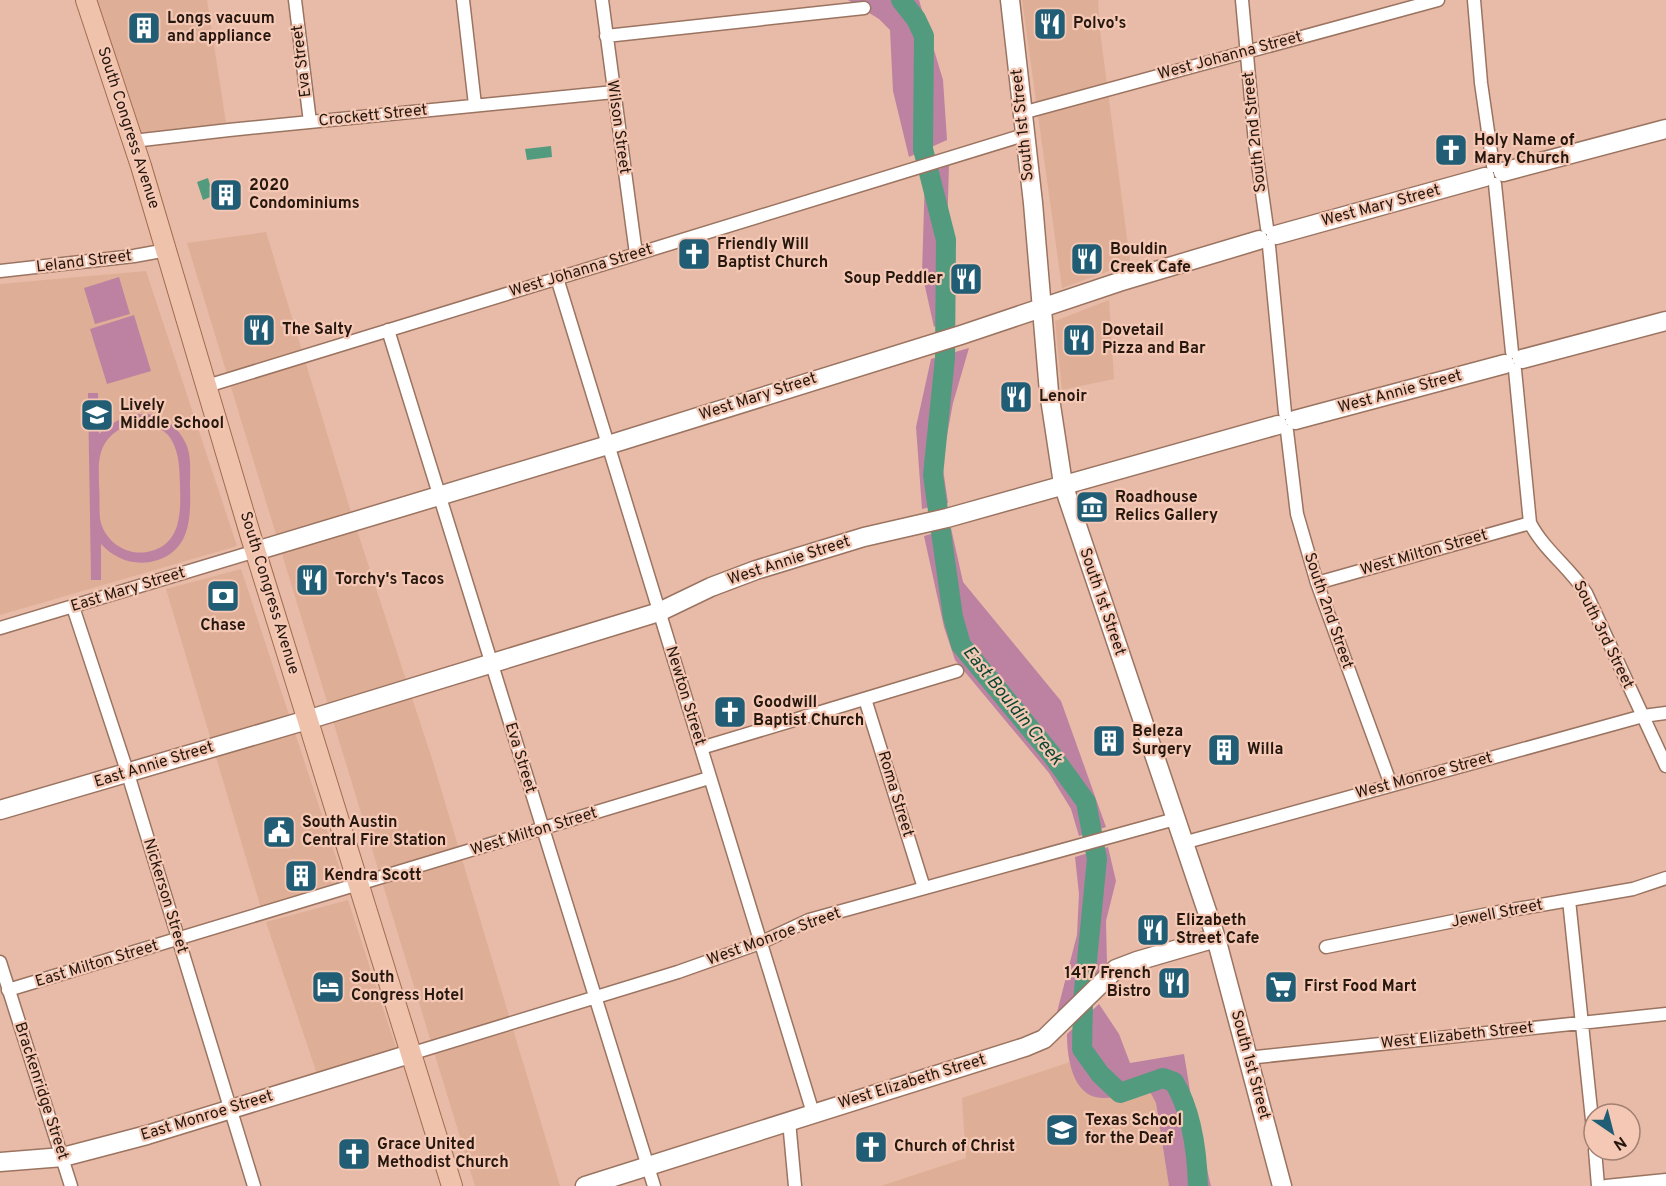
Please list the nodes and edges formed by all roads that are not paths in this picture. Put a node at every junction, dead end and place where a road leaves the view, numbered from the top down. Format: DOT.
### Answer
graph roads {
  1 [pos="86,0"];
  2 [pos="295,0"];
  3 [pos="463,0"];
  4 [pos="602,0"];
  5 [pos="1010,0"];
  6 [pos="1242,0"];
  7 [pos="1438,0"];
  8 [pos="1474,0"];
  9 [pos="864,8"];
  10 [pos="606,36"];
  11 [pos="1247,51"];
  12 [pos="614,92"];
  13 [pos="475,105"];
  14 [pos="1022,113"];
  15 [pos="310,122"];
  16 [pos="1666,129"];
  17 [pos="1024,135"];
  18 [pos="133,141"];
  19 [pos="1494,175"];
  20 [pos="1268,237"];
  21 [pos="166,250"];
  22 [pos="636,254"];
  23 [pos="0,271"];
  24 [pos="557,278"];
  25 [pos="1041,309"];
  26 [pos="1666,321"];
  27 [pos="388,330"];
  28 [pos="1514,361"];
  29 [pos="207,386"];
  30 [pos="1286,422"];
  31 [pos="608,445"];
  32 [pos="1063,484"];
  33 [pos="440,495"];
  34 [pos="1530,523"];
  35 [pos="256,551"];
  36 [pos="1317,583"];
  37 [pos="73,607"];
  38 [pos="659,612"];
  39 [pos="0,628"];
  40 [pos="491,663"];
  41 [pos="957,671"];
  42 [pos="865,699"];
  43 [pos="1666,712"];
  44 [pos="1643,716"];
  45 [pos="307,720"];
  46 [pos="701,748"];
  47 [pos="1666,766"];
  48 [pos="128,774"];
  49 [pos="710,778"];
  50 [pos="1391,785"];
  51 [pos="0,810"];
  52 [pos="1175,819"];
  53 [pos="542,829"];
  54 [pos="1183,843"];
  55 [pos="1666,878"];
  56 [pos="358,885"];
  57 [pos="924,888"];
  58 [pos="1569,900"];
  59 [pos="1216,938"];
  60 [pos="178,939"];
  61 [pos="760,943"];
  62 [pos="1326,947"];
  63 [pos="0,962"];
  64 [pos="8,990"];
  65 [pos="595,999"];
  66 [pos="1666,1014"];
  67 [pos="1582,1023"];
  68 [pos="410,1054"];
  69 [pos="1247,1058"];
  70 [pos="1590,1102"];
  71 [pos="229,1110"];
  72 [pos="813,1113"];
  73 [pos="789,1121"];
  74 [pos="63,1157"];
  75 [pos="0,1162"];
  76 [pos="1596,1162"];
  77 [pos="648,1166"];
  78 [pos="1666,1180"];
  79 [pos="71,1186"];
  80 [pos="254,1186"];
  81 [pos="452,1186"];
  82 [pos="585,1186"];
  83 [pos="654,1186"];
  84 [pos="795,1186"];
  85 [pos="1282,1186"];
  86 [pos="1598,1186"];
  87 [pos="1605,1186"];
  1 -- 18 [label="main road, South Congress Avenue"];
  2 -- 15 [label="street, Eva Street"];
  3 -- 13 [label="street"];
  4 -- 10 [label="street, Wilson Street"];
  5 -- 14 [label="street, South 1st Street"];
  6 -- 11 [label="street, South 2nd Street"];
  7 -- 11 [label="street, West Johanna Street"];
  8 -- 19 [label="street"];
  9 -- 10 [label="street"];
  10 -- 12 [label="street, Wilson Street"];
  11 -- 14 [label="street, West Johanna Street"];
  11 -- 20 [label="street, South 2nd Street"];
  12 -- 13 [label="street, Crockett Street"];
  12 -- 22 [label="street, Wilson Street"];
  13 -- 15 [label="street, Crockett Street"];
  14 -- 17 [label="street, South 1st Street"];
  15 -- 18 [label="street, Crockett Street"];
  16 -- 19 [label="street, West Mary Street"];
  17 -- 22 [label="street, West Johanna Street"];
  17 -- 25 [label="street, South 1st Street"];
  18 -- 21 [label="main road, South Congress Avenue"];
  19 -- 20 [label="street, West Mary Street"];
  19 -- 28 [label="street"];
  20 -- 25 [label="street, West Mary Street"];
  20 -- 30 [label="street, South 2nd Street"];
  21 -- 23 [label="street, Leland Street"];
  21 -- 29 [label="main road, South Congress Avenue"];
  22 -- 24 [label="street, West Johanna Street"];
  24 -- 27 [label="street, West Johanna Street"];
  24 -- 31 [label="street, Newton Street"];
  25 -- 31 [label="street, West Mary Street"];
  25 -- 32 [label="street, South 1st Street"];
  26 -- 28 [label="street, West Annie Street"];
  27 -- 29 [label="street, West Johanna Street"];
  27 -- 33 [label="street, Eva Street"];
  28 -- 30 [label="street, West Annie Street"];
  28 -- 34 [label="street"];
  29 -- 35 [label="main road, South Congress Avenue"];
  30 -- 32 [label="street, West Annie Street"];
  30 -- 36 [label="street, South 2nd Street"];
  31 -- 33 [label="street, West Mary Street"];
  31 -- 38 [label="street, Newton Street"];
  32 -- 38 [label="street, West Annie Street"];
  32 -- 52 [label="street, South 1st Street"];
  33 -- 35 [label="street, West Mary Street"];
  33 -- 40 [label="street, Eva Street"];
  34 -- 36 [label="street, West Milton Street"];
  34 -- 44 [label="street, South 3rd Street"];
  35 -- 37 [label="street, East Mary Street"];
  35 -- 45 [label="main road, South Congress Avenue"];
  36 -- 50 [label="street, South 2nd Street"];
  37 -- 39 [label="street, East Mary Street"];
  37 -- 48 [label="street, Nickerson Street"];
  38 -- 40 [label="street, West Annie Street"];
  38 -- 46 [label="street, Newton Street"];
  40 -- 45 [label="street, West Annie Street"];
  40 -- 53 [label="street, Eva Street"];
  41 -- 42 [label="street"];
  42 -- 46 [label="street"];
  42 -- 57 [label="street, Roma Street"];
  43 -- 44 [label="street, West Monroe Street"];
  44 -- 47 [label="street, South 3rd Street"];
  44 -- 50 [label="street, West Monroe Street"];
  45 -- 48 [label="street, East Annie Street"];
  45 -- 56 [label="main road, South Congress Avenue"];
  46 -- 49 [label="street, Newton Street"];
  48 -- 51 [label="street, East Annie Street"];
  48 -- 60 [label="street, Nickerson Street"];
  49 -- 53 [label="street, West Milton Street"];
  49 -- 61 [label="street, Newton Street"];
  50 -- 54 [label="street, West Monroe Street"];
  52 -- 54 [label="street, South 1st Street"];
  52 -- 57 [label="street, West Monroe Street"];
  53 -- 56 [label="street, West Milton Street"];
  53 -- 65 [label="street, Eva Street"];
  54 -- 59 [label="street, South 1st Street"];
  55 -- 58 [label="street, Jewell Street"];
  56 -- 60 [label="street, East Milton Street"];
  56 -- 68 [label="main road, South Congress Avenue"];
  57 -- 61 [label="street, West Monroe Street"];
  58 -- 62 [label="street, Jewell Street"];
  58 -- 67 [label="street"];
  59 -- 69 [label="street, South 1st Street"];
  59 -- 72 [label="street, West Elizabeth Street"];
  60 -- 64 [label="street, East Milton Street"];
  60 -- 71 [label="street, Nickerson Street"];
  61 -- 65 [label="street, West Monroe Street"];
  61 -- 72 [label="street, Newton Street"];
  63 -- 64 [label="street, Brackenridge Street"];
  64 -- 74 [label="street, Brackenridge Street"];
  65 -- 68 [label="street, West Monroe Street"];
  65 -- 77 [label="street, Eva Street"];
  66 -- 67 [label="street, West Elizabeth Street"];
  67 -- 69 [label="street, West Elizabeth Street"];
  67 -- 70 [label="street"];
  68 -- 71 [label="street, East Monroe Street"];
  68 -- 81 [label="main road, South Congress Avenue"];
  69 -- 85 [label="street, South 1st Street"];
  71 -- 74 [label="street, East Monroe Street"];
  71 -- 80 [label="street, Nickerson Street"];
  72 -- 73 [label="street, West Elizabeth Street"];
  73 -- 77 [label="street, West Elizabeth Street"];
  73 -- 84 [label="street"];
  74 -- 75 [label="street, East Monroe Street"];
  74 -- 79 [label="street, Brackenridge Street"];
  76 -- 86 [label="street"];
  77 -- 82 [label="street, West Elizabeth Street"];
  77 -- 83 [label="street, Eva Street"];
  78 -- 87 [label="street"];
}
